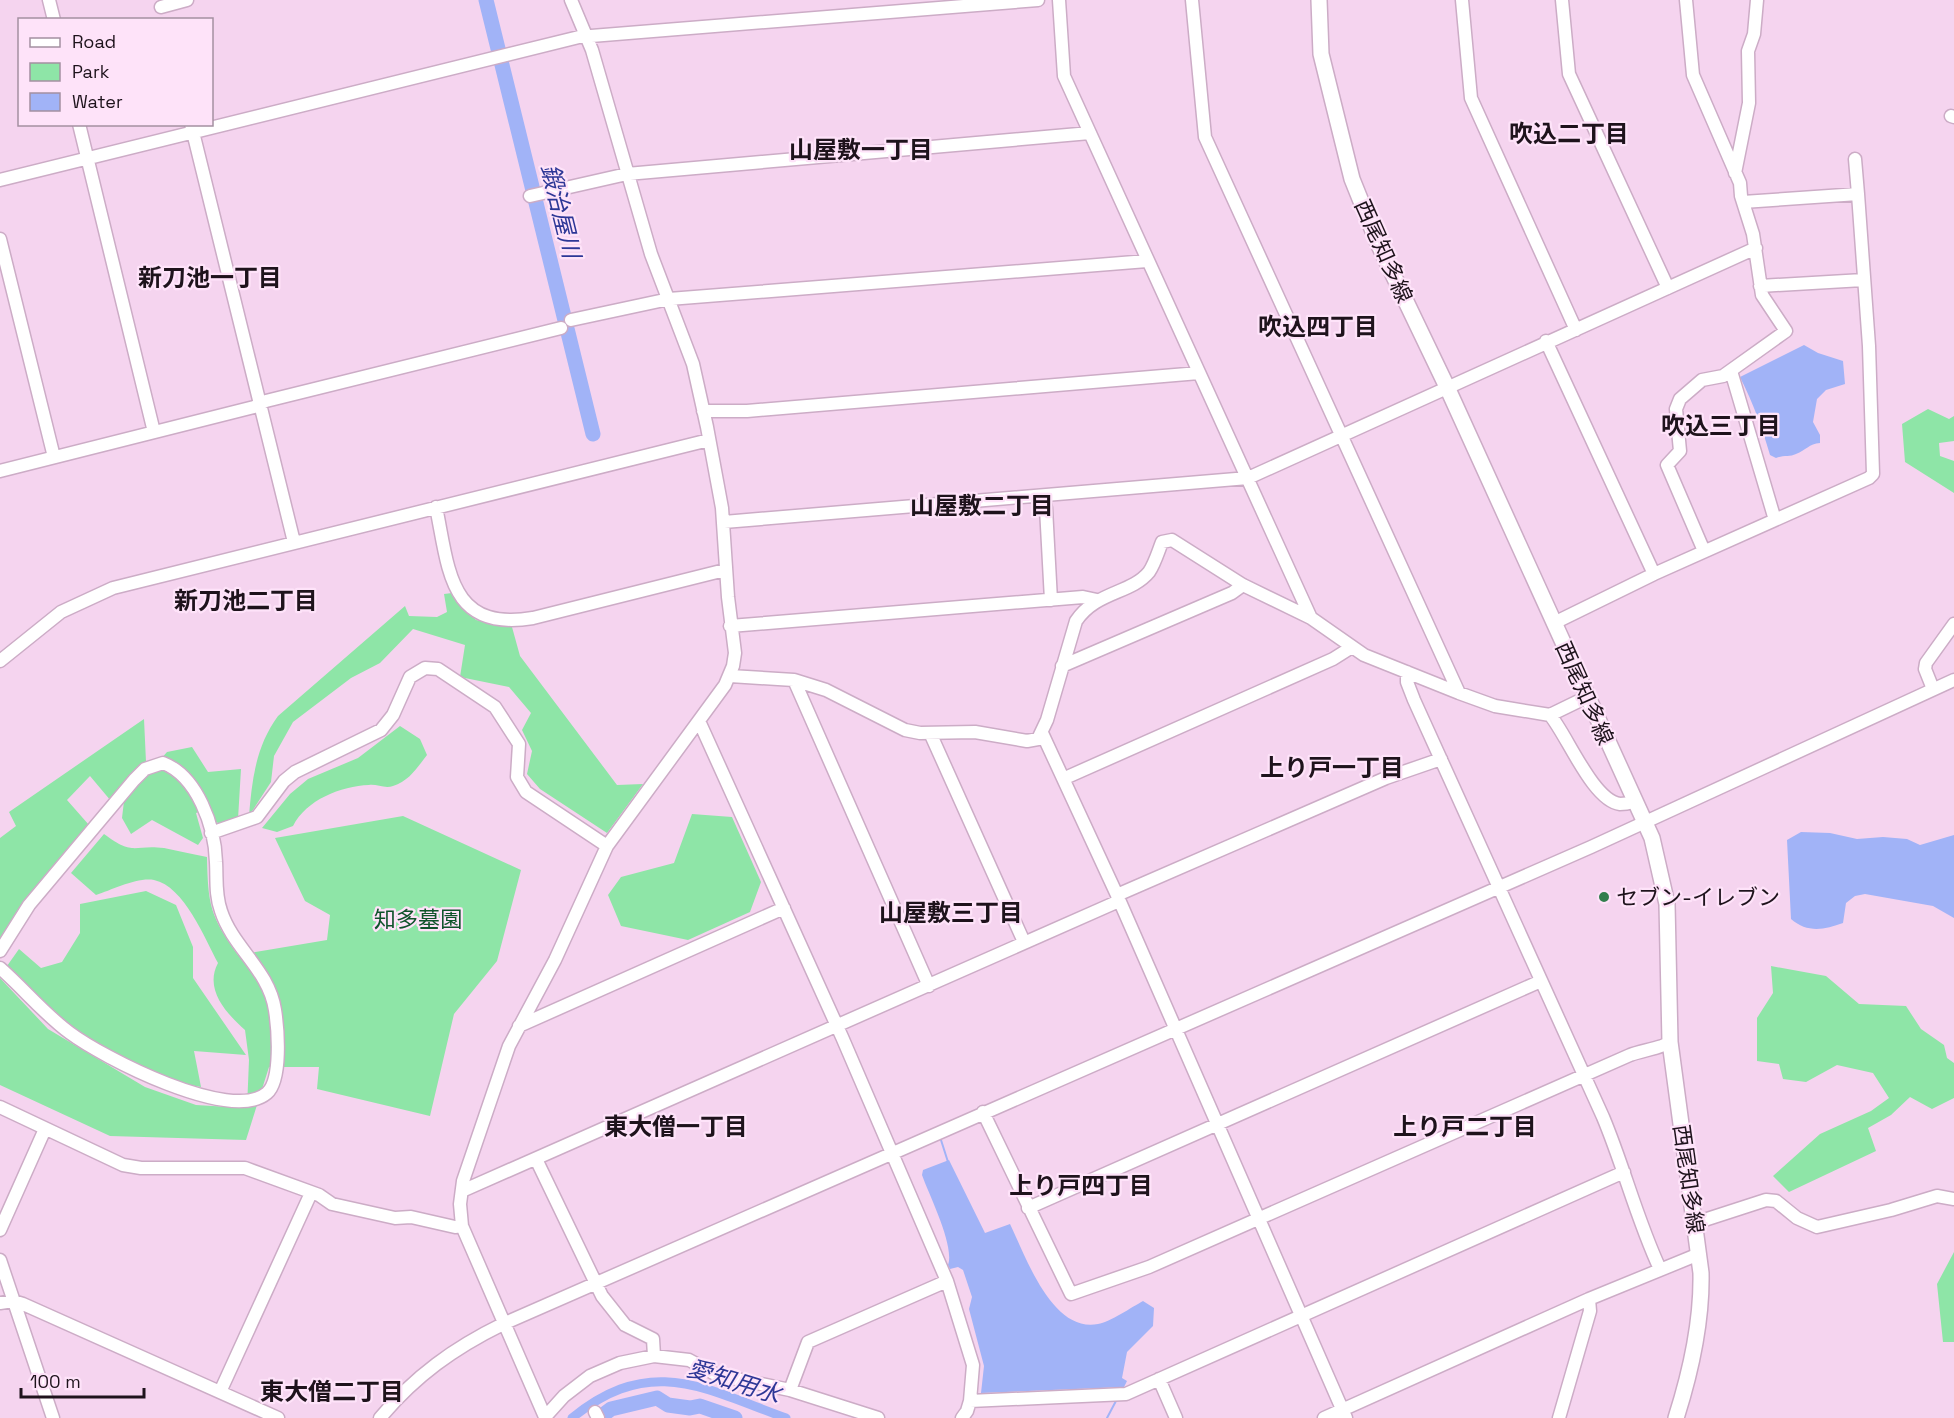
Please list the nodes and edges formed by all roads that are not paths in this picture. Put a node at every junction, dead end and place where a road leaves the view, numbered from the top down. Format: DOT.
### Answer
graph roads {
  1 [pos="49,0"];
  2 [pos="187,0"];
  3 [pos="572,0"];
  4 [pos="1038,0"];
  5 [pos="1059,0"];
  6 [pos="1192,0"];
  7 [pos="1319,0"];
  8 [pos="1462,0"];
  9 [pos="1562,0"];
  10 [pos="1686,0"];
  11 [pos="1757,0"];
  12 [pos="161,9"];
  13 [pos="54,18"];
  14 [pos="587,37"];
  15 [pos="213,124"];
  16 [pos="80,126"];
  17 [pos="192,129"];
  18 [pos="1090,133"];
  19 [pos="88,159"];
  20 [pos="1855,159"];
  21 [pos="1735,173"];
  22 [pos="627,174"];
  23 [pos="0,180"];
  24 [pos="1858,194"];
  25 [pos="534,196"];
  26 [pos="1743,202"];
  27 [pos="0,239"];
  28 [pos="1756,248"];
  29 [pos="1147,261"];
  30 [pos="1863,280"];
  31 [pos="1760,286"];
  32 [pos="1668,288"];
  33 [pos="669,299"];
  34 [pos="1576,330"];
  35 [pos="1546,341"];
  36 [pos="1731,371"];
  37 [pos="1199,373"];
  38 [pos="1447,387"];
  39 [pos="260,404"];
  40 [pos="703,411"];
  41 [pos="154,432"];
  42 [pos="1342,436"];
  43 [pos="709,440"];
  44 [pos="54,457"];
  45 [pos="0,471"];
  46 [pos="1248,478"];
  47 [pos="1043,496"];
  48 [pos="436,507"];
  49 [pos="1775,520"];
  50 [pos="723,522"];
  51 [pos="294,542"];
  52 [pos="1704,551"];
  53 [pos="725,570"];
  54 [pos="1654,574"];
  55 [pos="1243,585"];
  56 [pos="1052,600"];
  57 [pos="1097,600"];
  58 [pos="1311,618"];
  59 [pos="1554,623"];
  60 [pos="1954,624"];
  61 [pos="730,626"];
  62 [pos="1352,647"];
  63 [pos="0,662"];
  64 [pos="1062,666"];
  65 [pos="1407,672"];
  66 [pos="730,676"];
  67 [pos="794,680"];
  68 [pos="1954,680"];
  69 [pos="1933,689"];
  70 [pos="1459,693"];
  71 [pos="1587,697"];
  72 [pos="1550,715"];
  73 [pos="699,721"];
  74 [pos="1042,733"];
  75 [pos="931,735"];
  76 [pos="1441,759"];
  77 [pos="1065,778"];
  78 [pos="1634,802"];
  79 [pos="1644,821"];
  80 [pos="211,833"];
  81 [pos="607,846"];
  82 [pos="1498,885"];
  83 [pos="1118,898"];
  84 [pos="784,908"];
  85 [pos="1024,942"];
  86 [pos="0,951"];
  87 [pos="0,968"];
  88 [pos="1541,981"];
  89 [pos="929,986"];
  90 [pos="519,1026"];
  91 [pos="836,1027"];
  92 [pos="1175,1028"];
  93 [pos="1670,1042"];
  94 [pos="1584,1076"];
  95 [pos="0,1107"];
  96 [pos="983,1112"];
  97 [pos="1216,1125"];
  98 [pos="45,1129"];
  99 [pos="893,1153"];
  100 [pos="536,1159"];
  101 [pos="1624,1172"];
  102 [pos="462,1191"];
  103 [pos="311,1193"];
  104 [pos="1954,1198"];
  105 [pos="1028,1208"];
  106 [pos="1258,1220"];
  107 [pos="1695,1223"];
  108 [pos="462,1226"];
  109 [pos="0,1230"];
  110 [pos="1699,1254"];
  111 [pos="0,1260"];
  112 [pos="1660,1269"];
  113 [pos="947,1281"];
  114 [pos="596,1285"];
  115 [pos="1589,1299"];
  116 [pos="13,1300"];
  117 [pos="0,1303"];
  118 [pos="1300,1315"];
  119 [pos="503,1324"];
  120 [pos="654,1356"];
  121 [pos="1159,1379"];
  122 [pos="790,1390"];
  123 [pos="220,1392"];
  124 [pos="970,1401"];
  125 [pos="1344,1413"];
  126 [pos="53,1418"];
  127 [pos="278,1418"];
  128 [pos="380,1418"];
  129 [pos="878,1418"];
  130 [pos="962,1418"];
  131 [pos="1176,1418"];
  132 [pos="1324,1418"];
  133 [pos="1559,1418"];
  134 [pos="1676,1418"];
  1 -- 13 [label="street"];
  2 -- 12 [label="street"];
  3 -- 14 [label="street"];
  4 -- 14 [label="street"];
  5 -- 18 [label="street"];
  6 -- 42 [label="street"];
  7 -- 38 [label="main road, 西尾知多線"];
  8 -- 34 [label="street"];
  9 -- 32 [label="street"];
  10 -- 21 [label="street"];
  11 -- 21 [label="street"];
  14 -- 15 [label="street"];
  14 -- 22 [label="street"];
  16 -- 19 [label="street"];
  17 -- 19 [label="street"];
  17 -- 39 [label="street"];
  18 -- 22 [label="street"];
  18 -- 29 [label="street"];
  19 -- 23 [label="street"];
  19 -- 41 [label="street"];
  20 -- 24 [label="street"];
  21 -- 26 [label="street"];
  22 -- 25 [label="street"];
  22 -- 33 [label="street"];
  24 -- 26 [label="street"];
  24 -- 30 [label="street"];
  26 -- 28 [label="street"];
  27 -- 44 [label="street"];
  28 -- 31 [label="street"];
  28 -- 32 [label="street"];
  29 -- 33 [label="street"];
  29 -- 37 [label="street"];
  30 -- 31 [label="street"];
  30 -- 49 [label="street"];
  31 -- 36 [label="street"];
  32 -- 34 [label="street"];
  33 -- 39 [label="street"];
  33 -- 40 [label="street"];
  34 -- 35 [label="street"];
  35 -- 38 [label="street"];
  35 -- 54 [label="street"];
  36 -- 49 [label="street"];
  36 -- 52 [label="street"];
  37 -- 40 [label="street"];
  37 -- 46 [label="street"];
  38 -- 42 [label="street"];
  38 -- 59 [label="main road, 西尾知多線"];
  39 -- 41 [label="street"];
  39 -- 51 [label="street"];
  40 -- 43 [label="street"];
  41 -- 44 [label="street"];
  42 -- 46 [label="street"];
  42 -- 70 [label="street"];
  43 -- 48 [label="street"];
  43 -- 50 [label="street"];
  44 -- 45 [label="street"];
  46 -- 47 [label="street"];
  46 -- 58 [label="street"];
  47 -- 50 [label="street"];
  47 -- 56 [label="street"];
  48 -- 51 [label="street"];
  48 -- 53 [label="street"];
  49 -- 52 [label="street"];
  50 -- 53 [label="street"];
  51 -- 63 [label="street"];
  52 -- 54 [label="street"];
  53 -- 61 [label="street"];
  54 -- 59 [label="street"];
  55 -- 57 [label="street"];
  55 -- 58 [label="street"];
  55 -- 64 [label="street"];
  56 -- 57 [label="street"];
  56 -- 61 [label="street"];
  57 -- 64 [label="street"];
  58 -- 62 [label="street"];
  59 -- 71 [label="main road, 西尾知多線"];
  60 -- 69 [label="street"];
  61 -- 66 [label="street"];
  62 -- 65 [label="street"];
  62 -- 77 [label="street"];
  64 -- 74 [label="street"];
  65 -- 70 [label="street"];
  65 -- 76 [label="street"];
  66 -- 67 [label="street"];
  66 -- 73 [label="street"];
  67 -- 75 [label="street"];
  67 -- 89 [label="street"];
  68 -- 69 [label="street"];
  69 -- 79 [label="street"];
  70 -- 72 [label="street"];
  71 -- 72 [label="street"];
  71 -- 78 [label="main road, 西尾知多線"];
  72 -- 78 [label="street"];
  73 -- 81 [label="street"];
  73 -- 84 [label="street"];
  74 -- 75 [label="street"];
  74 -- 77 [label="street"];
  75 -- 85 [label="street"];
  76 -- 82 [label="street"];
  76 -- 83 [label="street"];
  77 -- 83 [label="street"];
  78 -- 79 [label="main road, 西尾知多線"];
  79 -- 82 [label="street"];
  79 -- 93 [label="main road, 西尾知多線"];
  80 -- 81 [label="street"];
  80 -- 86 [label="street"];
  80 -- 87 [label="street"];
  81 -- 90 [label="street"];
  82 -- 88 [label="street"];
  82 -- 92 [label="street"];
  83 -- 85 [label="street"];
  83 -- 92 [label="street"];
  84 -- 90 [label="street"];
  84 -- 91 [label="street"];
  85 -- 89 [label="street"];
  88 -- 94 [label="street"];
  88 -- 97 [label="street"];
  89 -- 91 [label="street"];
  90 -- 102 [label="street"];
  91 -- 99 [label="street"];
  91 -- 100 [label="street"];
  92 -- 96 [label="street"];
  92 -- 97 [label="street"];
  93 -- 94 [label="street"];
  93 -- 107 [label="main road, 西尾知多線"];
  94 -- 101 [label="street"];
  94 -- 106 [label="street"];
  95 -- 98 [label="street"];
  96 -- 99 [label="street"];
  96 -- 105 [label="street"];
  97 -- 105 [label="street"];
  97 -- 106 [label="street"];
  98 -- 103 [label="street"];
  98 -- 109 [label="street"];
  99 -- 113 [label="street"];
  99 -- 114 [label="street"];
  100 -- 102 [label="street"];
  100 -- 114 [label="street"];
  101 -- 112 [label="street"];
  101 -- 118 [label="street"];
  102 -- 108 [label="street"];
  103 -- 108 [label="street"];
  103 -- 123 [label="street"];
  104 -- 107 [label="street"];
  105 -- 106 [label="street"];
  106 -- 118 [label="street"];
  107 -- 110 [label="main road, 西尾知多線"];
  108 -- 119 [label="street"];
  110 -- 112 [label="street"];
  110 -- 134 [label="main road, 西尾知多線"];
  111 -- 116 [label="street"];
  112 -- 115 [label="street"];
  113 -- 122 [label="street"];
  113 -- 124 [label="street"];
  114 -- 119 [label="street"];
  114 -- 120 [label="street"];
  115 -- 125 [label="street"];
  115 -- 133 [label="street"];
  116 -- 117 [label="street"];
  116 -- 123 [label="street"];
  116 -- 126 [label="street"];
  118 -- 121 [label="street"];
  118 -- 125 [label="street"];
  119 -- 120 [label="street"];
  119 -- 128 [label="street"];
  120 -- 122 [label="street"];
  121 -- 124 [label="street"];
  121 -- 131 [label="street"];
  122 -- 129 [label="street"];
  123 -- 127 [label="street"];
  124 -- 130 [label="street"];
  125 -- 132 [label="street"];
}
